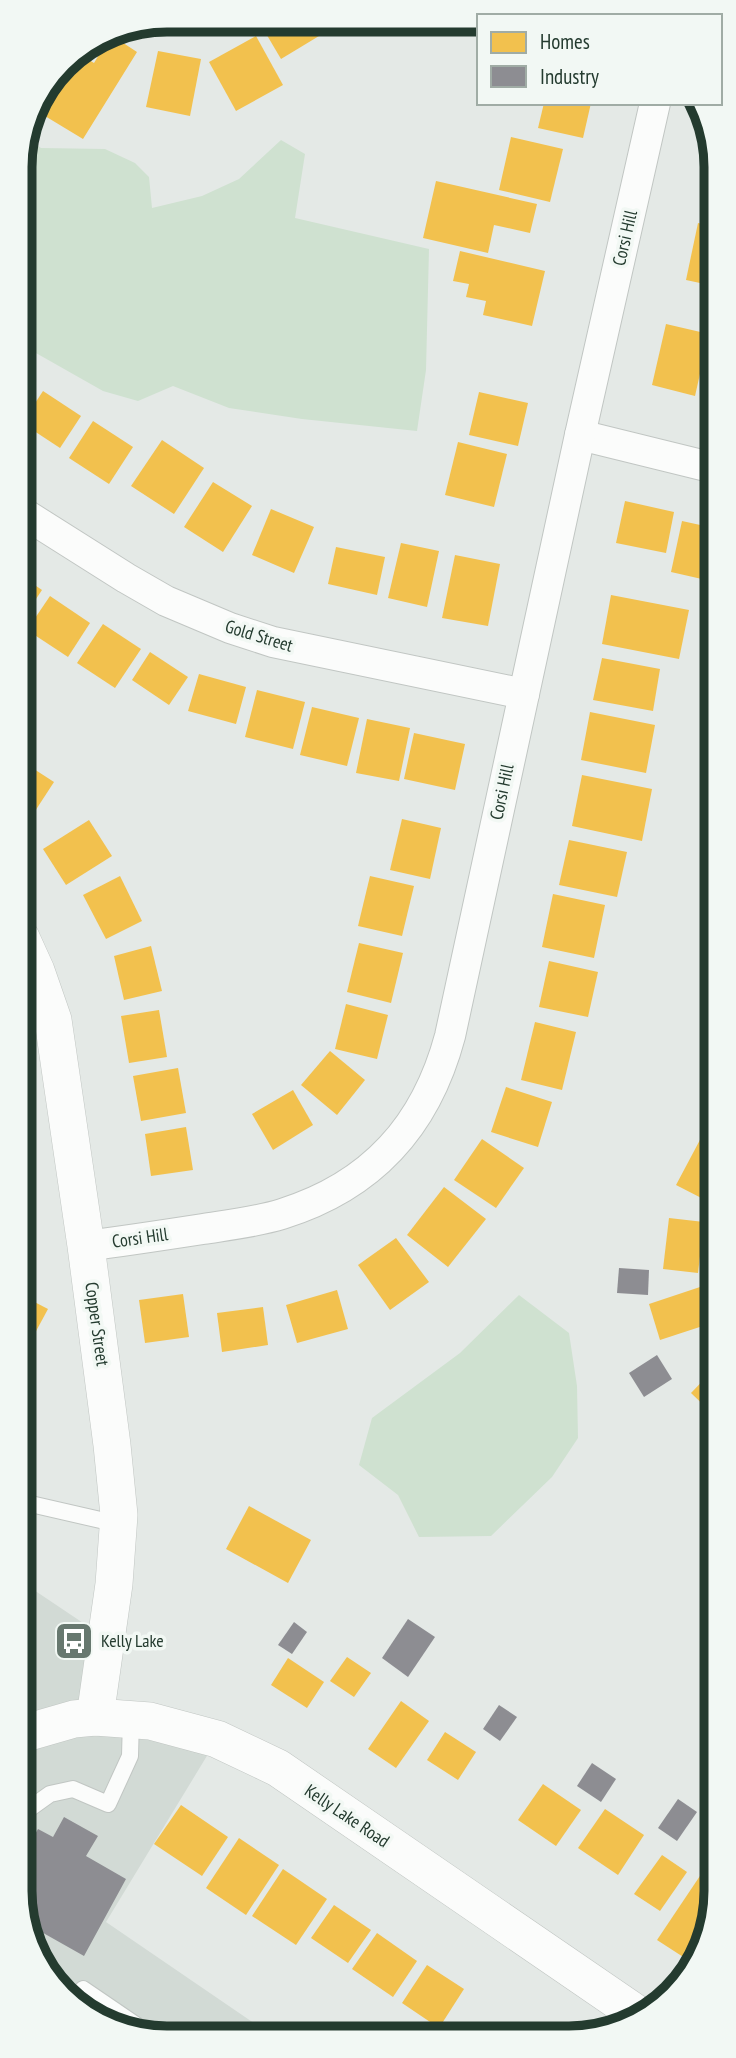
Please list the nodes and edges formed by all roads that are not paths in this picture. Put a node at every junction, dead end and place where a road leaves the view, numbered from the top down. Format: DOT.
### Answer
graph roads {
  1 [pos="655,105"];
  2 [pos="580,435"];
  3 [pos="704,465"];
  4 [pos="32,518"];
  5 [pos="524,694"];
  6 [pos="32,962"];
  7 [pos="86,1246"];
  8 [pos="32,1505"];
  9 [pos="118,1524"];
  10 [pos="95,1717"];
  11 [pos="131,1718"];
  12 [pos="32,1731"];
  13 [pos="32,1807"];
  14 [pos="83,1989"];
  15 [pos="632,2011"];
  16 [pos="130,2021"];
  1 -- 2 [label="street, Corsi Hill"];
  2 -- 3 [label="street"];
  2 -- 5 [label="street, Corsi Hill"];
  4 -- 5 [label="street, Gold Street"];
  5 -- 7 [label="street, Corsi Hill"];
  6 -- 7 [label="street, Copper Street"];
  7 -- 9 [label="street, Copper Street"];
  8 -- 9 [label="lane"];
  9 -- 10 [label="street, Copper Street"];
  10 -- 11 [label="street, Kelly Lake Road"];
  10 -- 12 [label="street, Kelly Lake Road"];
  11 -- 13 [label="lane"];
  11 -- 15 [label="street, Kelly Lake Road"];
  14 -- 16 [label="lane"];
}
